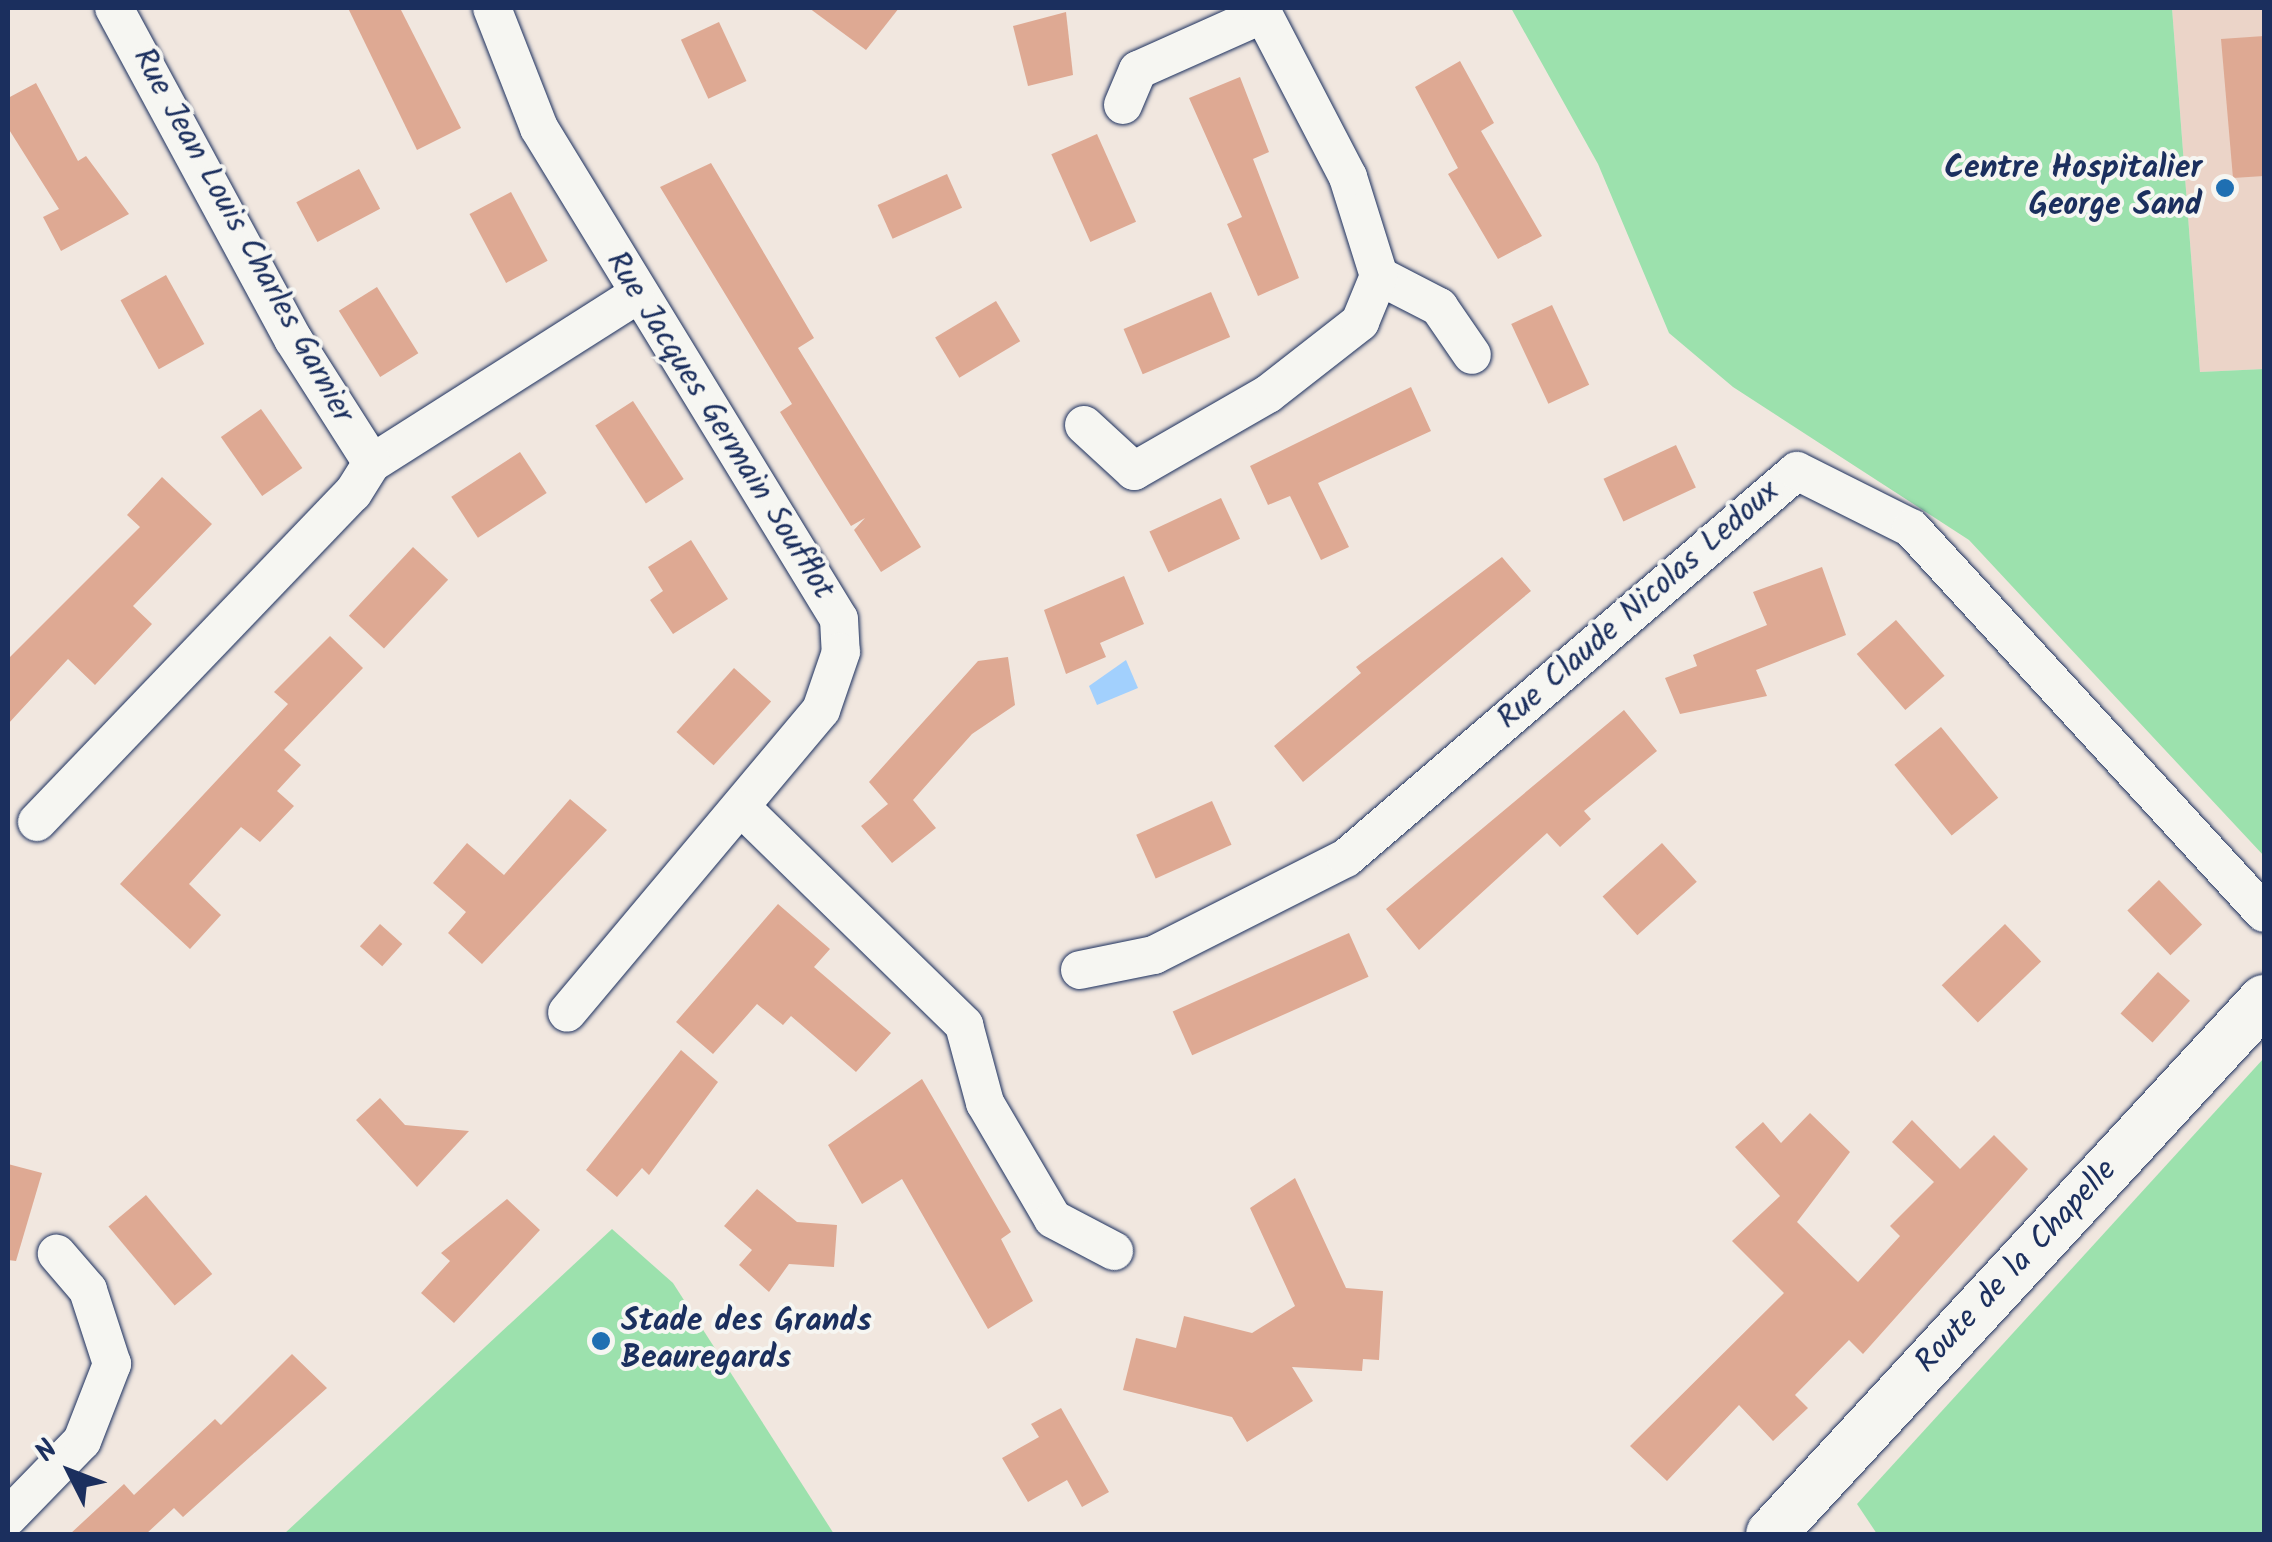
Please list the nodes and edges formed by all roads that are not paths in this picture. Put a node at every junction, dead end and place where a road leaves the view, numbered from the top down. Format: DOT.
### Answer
graph roads {
  1 [pos="114,8"];
  2 [pos="492,8"];
  3 [pos="1261,10"];
  4 [pos="1123,106"];
  5 [pos="1380,276"];
  6 [pos="634,296"];
  7 [pos="1472,355"];
  8 [pos="1084,425"];
  9 [pos="372,462"];
  10 [pos="744,810"];
  11 [pos="37,822"];
  12 [pos="2264,913"];
  13 [pos="1080,970"];
  14 [pos="2264,1000"];
  15 [pos="567,1013"];
  16 [pos="1114,1251"];
  17 [pos="57,1254"];
  18 [pos="8,1517"];
  19 [pos="1771,1534"];
  1 -- 9 [label="street, Rue Jean Louis Charles Garnier"];
  2 -- 6 [label="street, Rue Jacques Germain Soufflot"];
  3 -- 4 [label="street"];
  3 -- 5 [label="street"];
  5 -- 7 [label="street"];
  5 -- 8 [label="street"];
  6 -- 9 [label="street"];
  6 -- 10 [label="street, Rue Jacques Germain Soufflot"];
  9 -- 11 [label="street"];
  10 -- 15 [label="street, Rue Jacques Germain Soufflot"];
  10 -- 16 [label="street"];
  12 -- 13 [label="street, Rue Claude Nicolas Ledoux"];
  14 -- 19 [label="main road, Route de la Chapelle"];
  17 -- 18 [label="street"];
}
